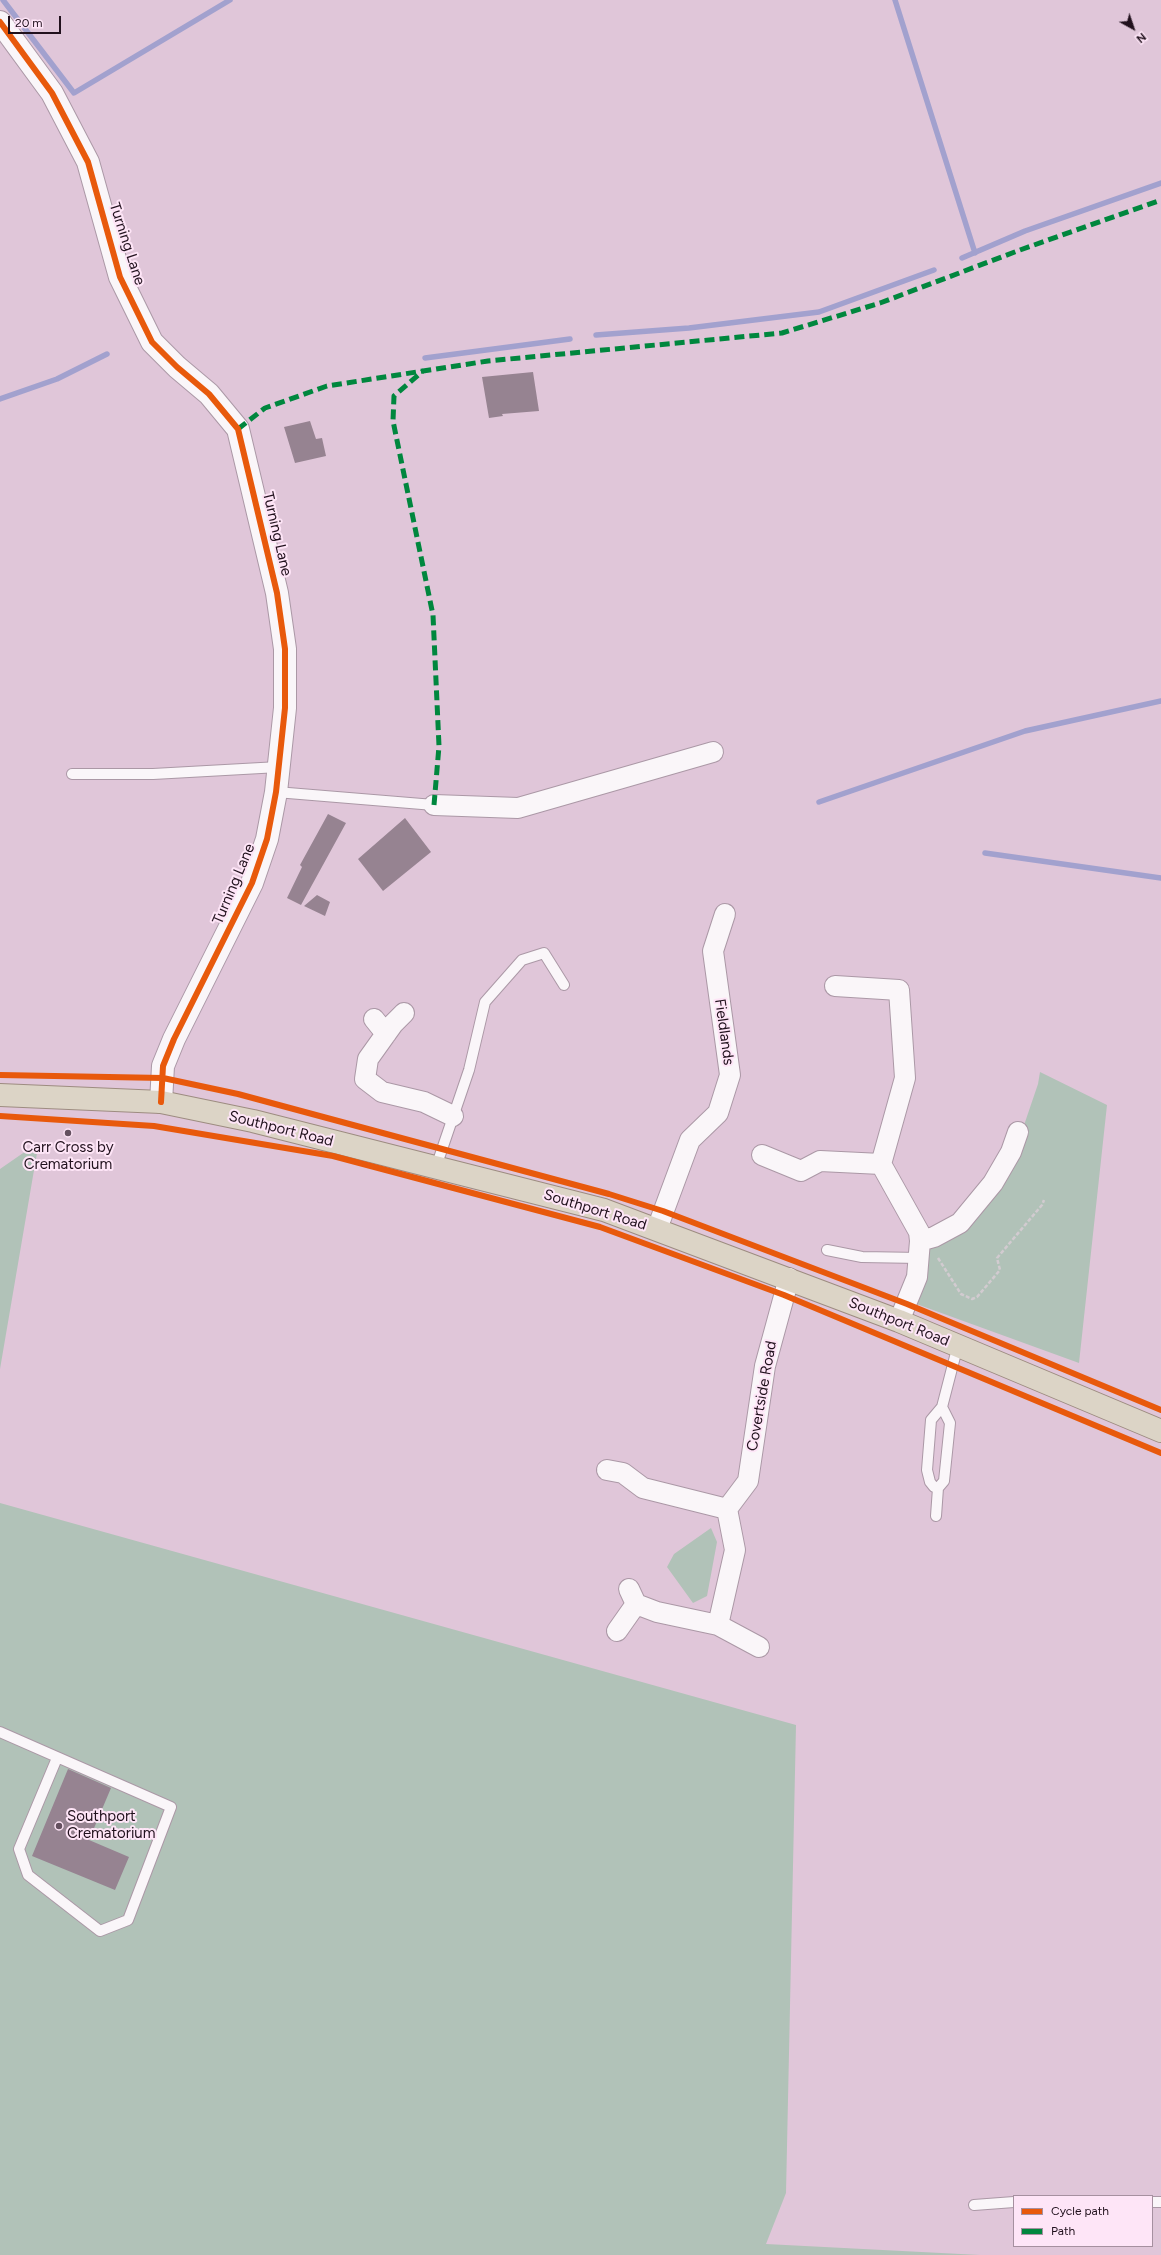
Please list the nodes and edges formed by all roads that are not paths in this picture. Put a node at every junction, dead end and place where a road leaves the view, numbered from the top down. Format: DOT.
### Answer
graph roads {
  1 [pos="0,22"];
  2 [pos="713,752"];
  3 [pos="279,767"];
  4 [pos="72,774"];
  5 [pos="276,792"];
  6 [pos="434,806"];
  7 [pos="725,914"];
  8 [pos="564,985"];
  9 [pos="835,986"];
  10 [pos="404,1013"];
  11 [pos="374,1019"];
  12 [pos="386,1034"];
  13 [pos="0,1095"];
  14 [pos="161,1102"];
  15 [pos="454,1116"];
  16 [pos="1018,1132"];
  17 [pos="762,1155"];
  18 [pos="881,1164"];
  19 [pos="436,1167"];
  20 [pos="656,1229"];
  21 [pos="920,1249"];
  22 [pos="828,1250"];
  23 [pos="789,1278"];
  24 [pos="899,1321"];
  25 [pos="958,1345"];
  26 [pos="942,1407"];
  27 [pos="1161,1431"];
  28 [pos="607,1470"];
  29 [pos="938,1488"];
  30 [pos="726,1509"];
  31 [pos="936,1516"];
  32 [pos="718,1625"];
  33 [pos="617,1631"];
  34 [pos="759,1647"];
  35 [pos="0,1732"];
  36 [pos="57,1758"];
  37 [pos="1013,2202"];
  38 [pos="974,2205"];
  1 -- 3 [label="street, Turning Lane"];
  2 -- 6 [label="street"];
  3 -- 4 [label="lane"];
  3 -- 5 [label="street, Turning Lane"];
  5 -- 6 [label="lane"];
  5 -- 14 [label="street, Turning Lane"];
  7 -- 20 [label="street, Fieldlands"];
  8 -- 15 [label="lane"];
  9 -- 18 [label="street"];
  10 -- 12 [label="street"];
  11 -- 12 [label="street"];
  12 -- 15 [label="street"];
  13 -- 14 [label="highway, Southport Road"];
  14 -- 19 [label="highway, Southport Road"];
  15 -- 19 [label="lane"];
  16 -- 21 [label="street"];
  17 -- 18 [label="street"];
  18 -- 21 [label="street"];
  19 -- 20 [label="highway, Southport Road"];
  20 -- 23 [label="highway, Southport Road"];
  21 -- 22 [label="lane"];
  21 -- 24 [label="street"];
  23 -- 24 [label="highway, Southport Road"];
  23 -- 30 [label="street, Covertside Road"];
  24 -- 25 [label="highway, Southport Road"];
  25 -- 26 [label="lane"];
  25 -- 27 [label="highway, Southport Road"];
  26 -- 29 [label="lane"];
  26 -- 29 [label="lane"];
  28 -- 30 [label="street"];
  29 -- 31 [label="lane"];
  30 -- 32 [label="street"];
  32 -- 33 [label="street"];
  32 -- 34 [label="street"];
  35 -- 36 [label="lane"];
  36 -- 36 [label="lane"];
  37 -- 38 [label="lane"];
}
